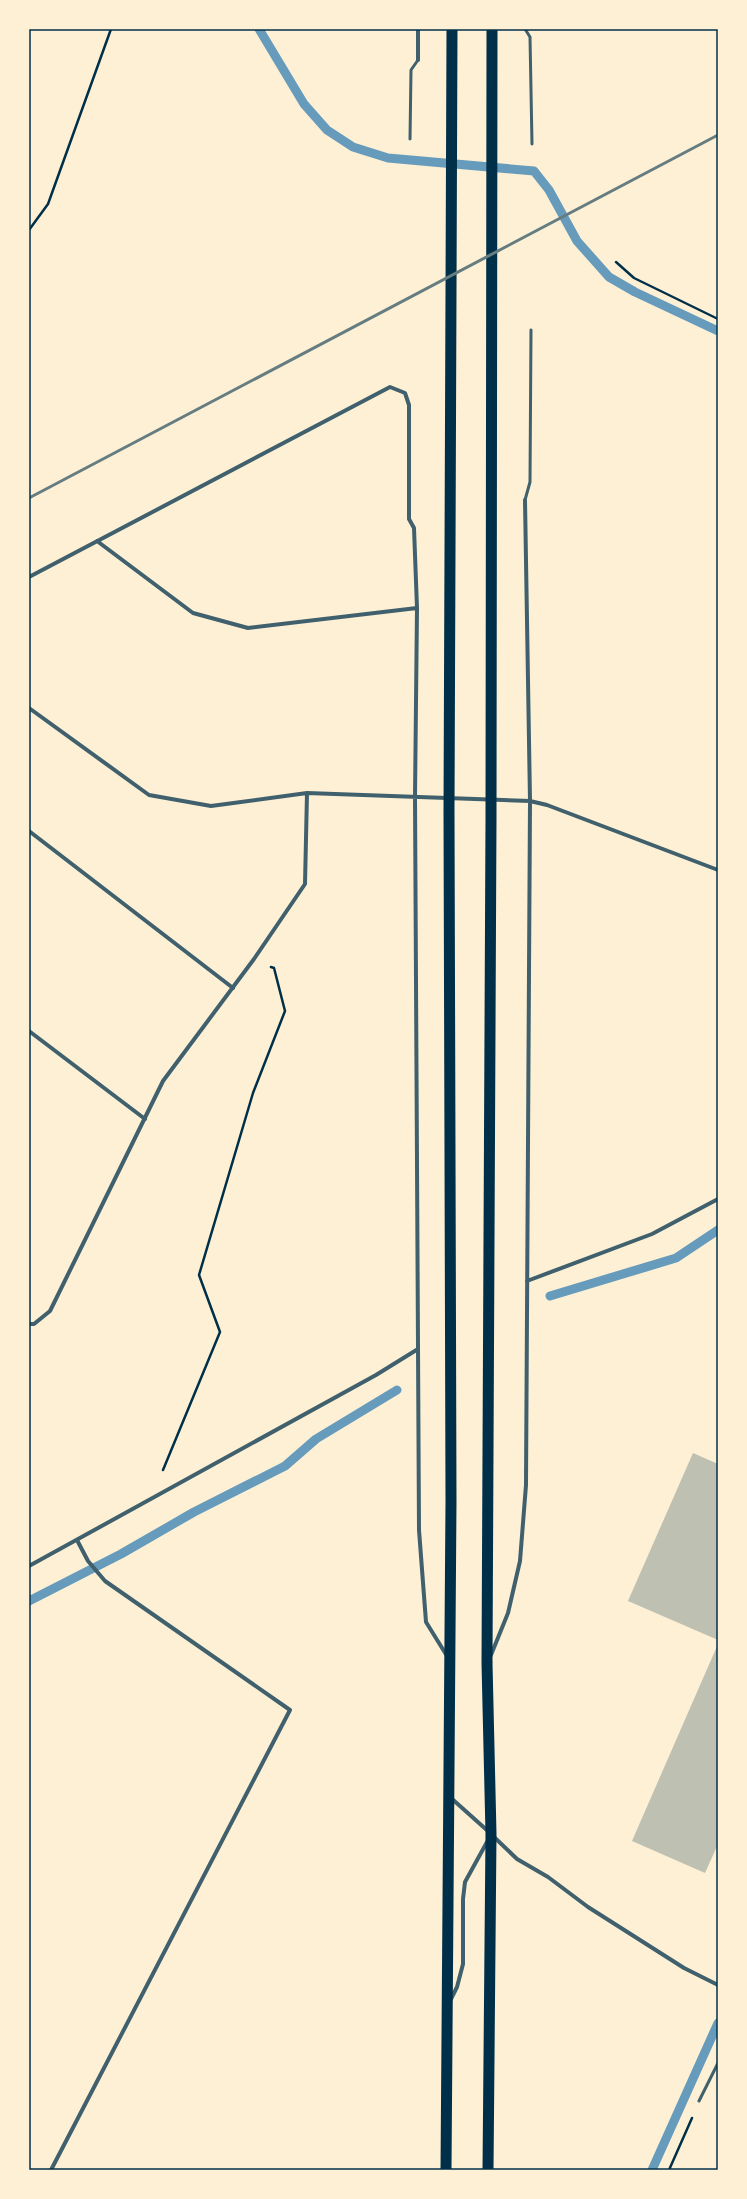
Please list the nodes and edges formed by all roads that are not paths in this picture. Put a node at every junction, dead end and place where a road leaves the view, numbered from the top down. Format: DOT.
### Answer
graph roads {
  1 [pos="418,29"];
  2 [pos="452,29"];
  3 [pos="492,29"];
  4 [pos="525,29"];
  5 [pos="418,60"];
  6 [pos="410,139"];
  7 [pos="532,144"];
  8 [pos="531,330"];
  9 [pos="525,500"];
  10 [pos="97,541"];
  11 [pos="29,577"];
  12 [pos="417,608"];
  13 [pos="29,708"];
  14 [pos="307,793"];
  15 [pos="415,797"];
  16 [pos="530,801"];
  17 [pos="29,831"];
  18 [pos="718,870"];
  19 [pos="233,988"];
  20 [pos="29,1032"];
  21 [pos="145,1119"];
  22 [pos="718,1199"];
  23 [pos="527,1280"];
  24 [pos="29,1324"];
  25 [pos="418,1349"];
  26 [pos="77,1540"];
  27 [pos="29,1566"];
  28 [pos="450,1662"];
  29 [pos="488,1663"];
  30 [pos="449,1796"];
  31 [pos="491,1834"];
  32 [pos="718,1985"];
  33 [pos="446,2008"];
  34 [pos="718,2062"];
  35 [pos="700,2101"];
  36 [pos="51,2170"];
  37 [pos="446,2170"];
  38 [pos="488,2170"];
  1 -- 5 [label="street"];
  2 -- 28 [label="highway"];
  3 -- 29 [label="highway"];
  4 -- 7 [label="lane"];
  5 -- 6 [label="lane"];
  8 -- 9 [label="lane"];
  9 -- 16 [label="street"];
  10 -- 11 [label="street"];
  10 -- 12 [label="street"];
  10 -- 12 [label="street"];
  12 -- 15 [label="street"];
  13 -- 14 [label="street"];
  14 -- 15 [label="street"];
  14 -- 19 [label="street"];
  15 -- 16 [label="street"];
  15 -- 25 [label="street"];
  16 -- 18 [label="street"];
  16 -- 23 [label="street"];
  17 -- 19 [label="street"];
  19 -- 21 [label="street"];
  20 -- 21 [label="street"];
  21 -- 24 [label="street"];
  22 -- 23 [label="street"];
  23 -- 29 [label="street"];
  25 -- 26 [label="street"];
  25 -- 28 [label="street"];
  26 -- 27 [label="street"];
  26 -- 36 [label="street"];
  28 -- 30 [label="highway"];
  29 -- 31 [label="highway"];
  30 -- 31 [label="street"];
  30 -- 33 [label="highway"];
  31 -- 32 [label="street"];
  31 -- 33 [label="street"];
  31 -- 38 [label="highway"];
  33 -- 37 [label="highway"];
  34 -- 35 [label="lane"];
}
